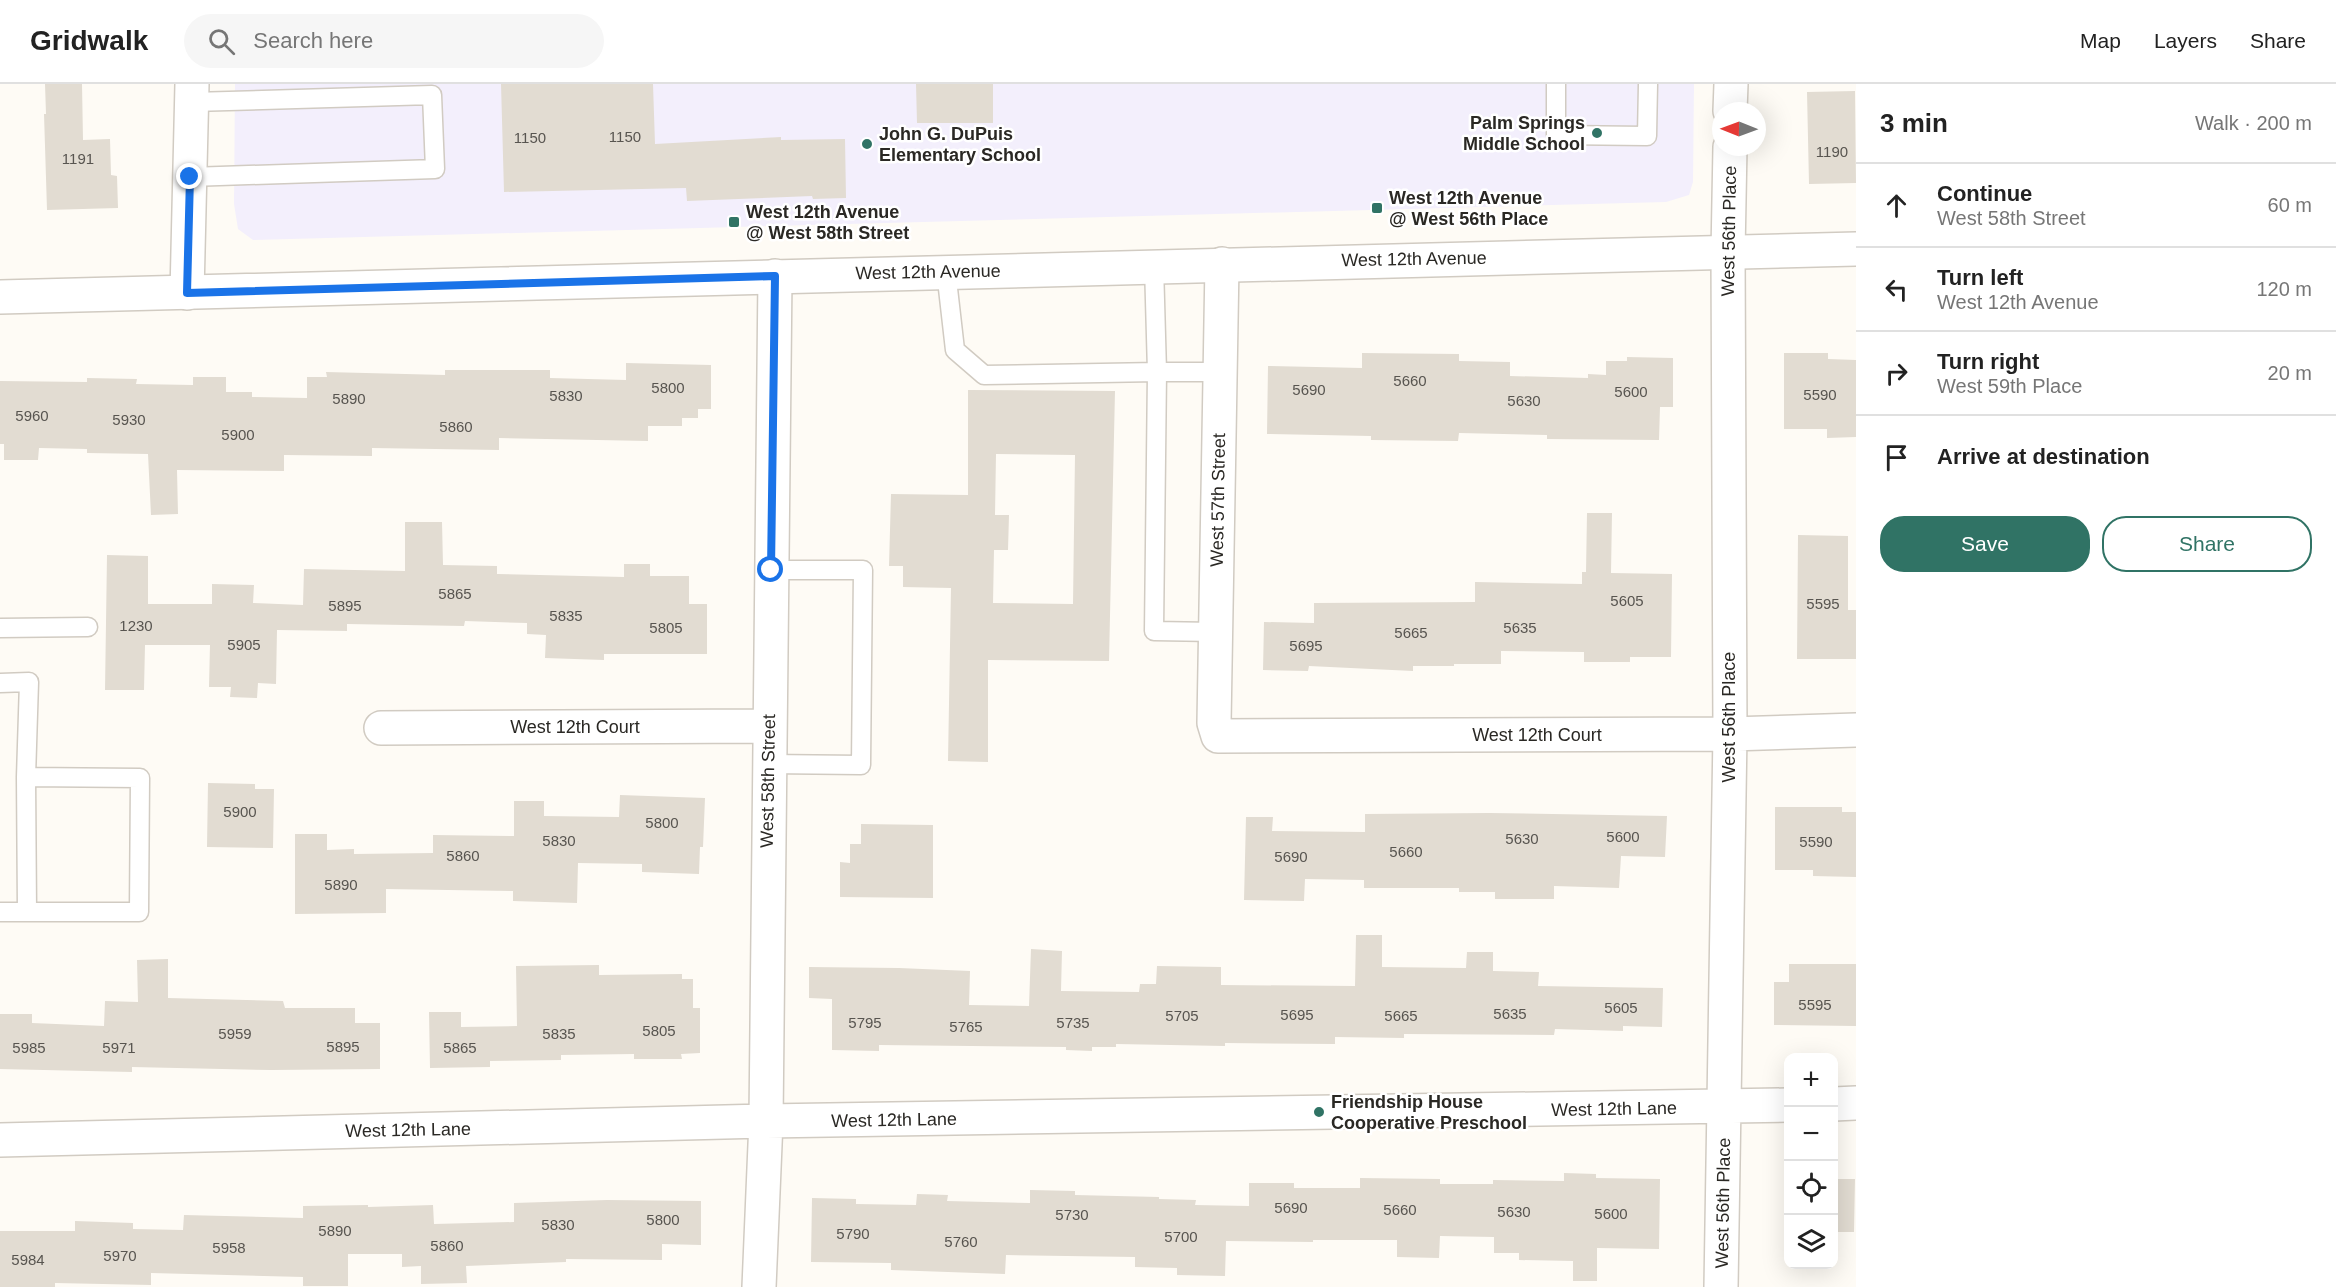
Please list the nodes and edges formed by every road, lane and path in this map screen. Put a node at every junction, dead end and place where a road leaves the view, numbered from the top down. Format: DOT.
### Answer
graph roads {
  1 [pos="1556,84"];
  2 [pos="1648,84"];
  3 [pos="1731,84"];
  4 [pos="192,93"];
  5 [pos="1730,102"];
  6 [pos="1730,156"];
  7 [pos="190,177"];
  8 [pos="1856,249"];
  9 [pos="1728,252"];
  10 [pos="1222,264"];
  11 [pos="1154,266"];
  12 [pos="946,271"];
  13 [pos="775,276"];
  14 [pos="187,293"];
  15 [pos="0,297"];
  16 [pos="1157,372"];
  17 [pos="1220,372"];
  18 [pos="771,570"];
  19 [pos="88,627"];
  20 [pos="0,628"];
  21 [pos="1216,632"];
  22 [pos="0,682"];
  23 [pos="769,726"];
  24 [pos="381,728"];
  25 [pos="1856,730"];
  26 [pos="1730,734"];
  27 [pos="1218,736"];
  28 [pos="768,764"];
  29 [pos="26,777"];
  30 [pos="0,912"];
  31 [pos="27,912"];
  32 [pos="1856,1103"];
  33 [pos="1838,1104"];
  34 [pos="1784,1106"];
  35 [pos="1725,1108"];
  36 [pos="766,1122"];
  37 [pos="0,1140"];
  38 [pos="759,1287"];
  39 [pos="1721,1287"];
  1 -- 2 [label="lane"];
  3 -- 5 [label="street"];
  4 -- 7 [label="street"];
  4 -- 7 [label="lane"];
  6 -- 9 [label="street, West 56th Place"];
  7 -- 14 [label="street"];
  8 -- 9 [label="street, West 12th Avenue"];
  9 -- 10 [label="street, West 12th Avenue"];
  9 -- 26 [label="street, West 56th Place"];
  10 -- 11 [label="street, West 12th Avenue"];
  10 -- 17 [label="street, West 57th Street"];
  11 -- 12 [label="street, West 12th Avenue"];
  11 -- 16 [label="lane"];
  12 -- 13 [label="street, West 12th Avenue"];
  12 -- 16 [label="lane"];
  13 -- 14 [label="street, West 12th Avenue"];
  13 -- 18 [label="street, West 58th Street"];
  14 -- 15 [label="street, West 12th Avenue"];
  16 -- 17 [label="lane"];
  16 -- 21 [label="lane"];
  17 -- 21 [label="street, West 57th Street"];
  18 -- 23 [label="street, West 58th Street"];
  18 -- 28 [label="lane"];
  19 -- 20 [label="lane"];
  21 -- 27 [label="street, West 57th Street"];
  22 -- 29 [label="lane"];
  23 -- 24 [label="street, West 12th Court"];
  23 -- 28 [label="street, West 58th Street"];
  25 -- 26 [label="street, West 12th Court"];
  26 -- 27 [label="street, West 12th Court"];
  26 -- 35 [label="street, West 56th Place"];
  28 -- 36 [label="street, West 58th Street"];
  29 -- 31 [label="lane"];
  29 -- 31 [label="lane"];
  30 -- 31 [label="lane"];
  32 -- 33 [label="street"];
  34 -- 35 [label="street, West 12th Lane"];
  35 -- 36 [label="street, West 12th Lane"];
  35 -- 39 [label="street, West 56th Place"];
  36 -- 37 [label="street, West 12th Lane"];
  36 -- 38 [label="street, West 58th Street"];
}
